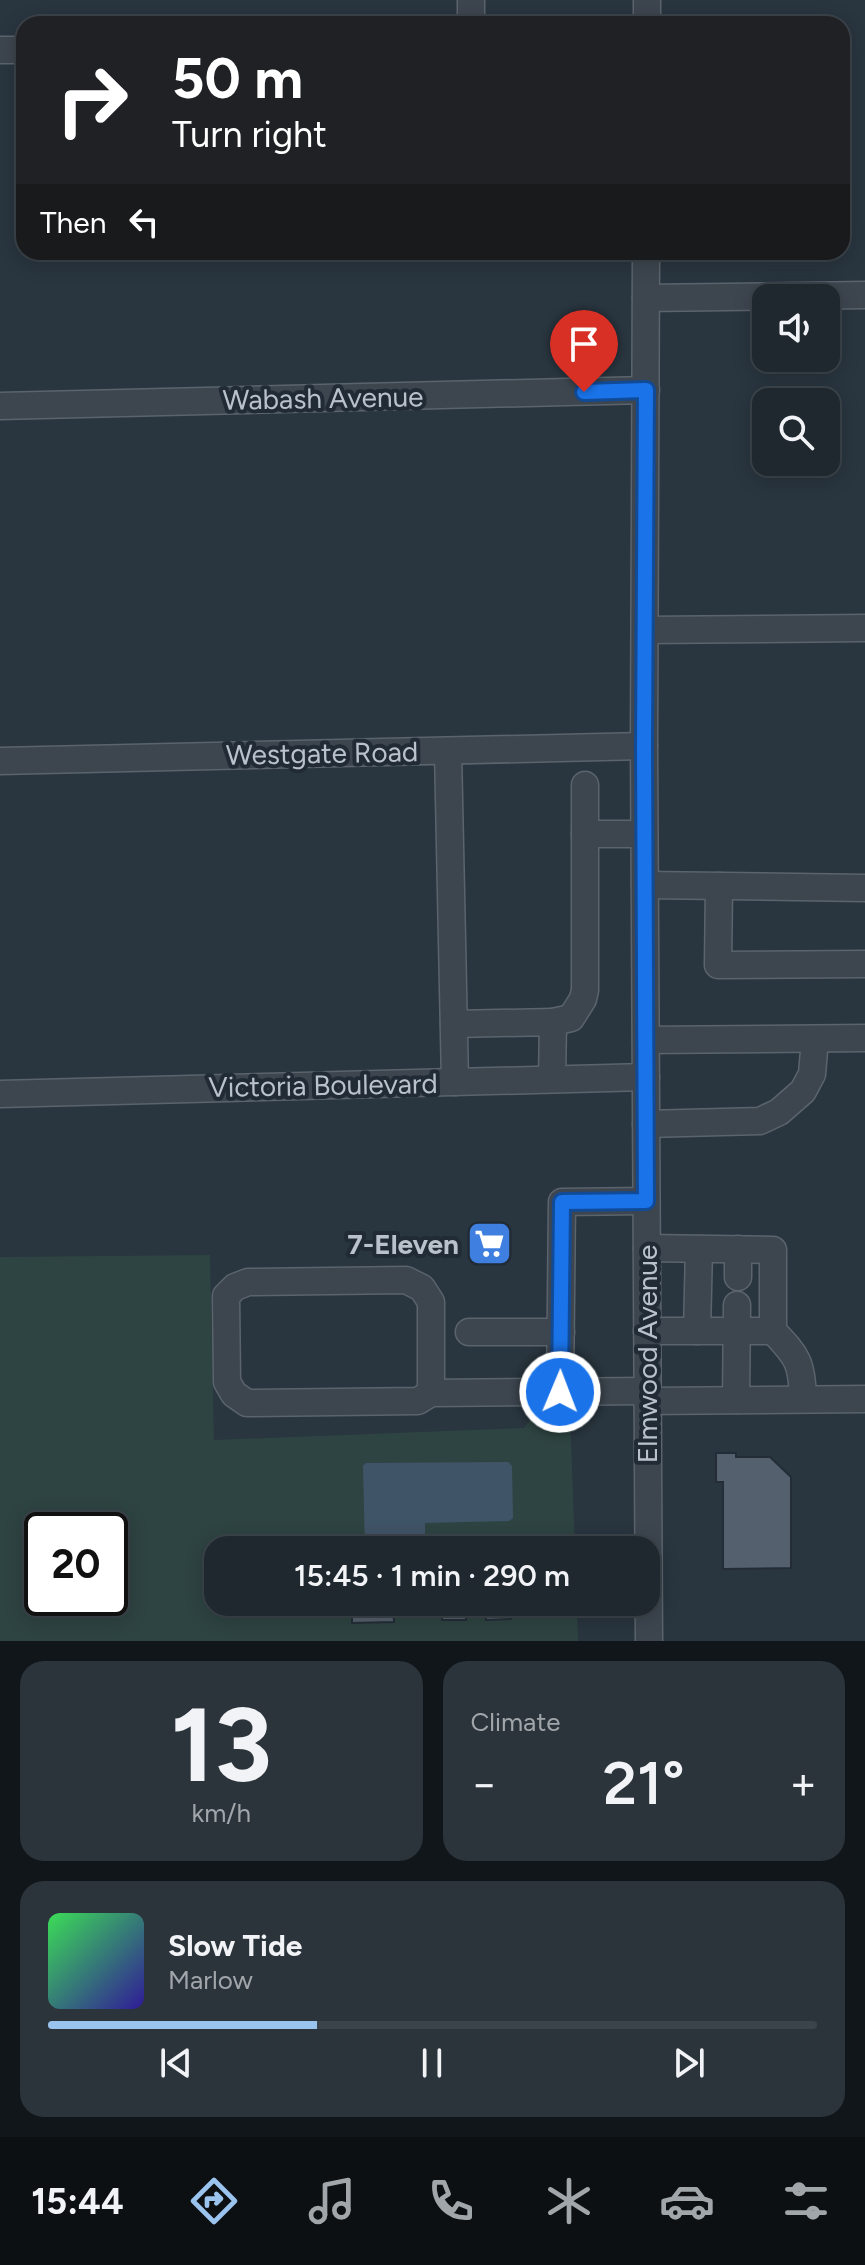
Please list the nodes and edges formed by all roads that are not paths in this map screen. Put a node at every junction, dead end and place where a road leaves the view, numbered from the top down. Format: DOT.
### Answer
graph roads {
  1 [pos="646,260"];
  2 [pos="865,295"];
  3 [pos="646,298"];
  4 [pos="646,390"];
  5 [pos="0,406"];
  6 [pos="865,628"];
  7 [pos="645,630"];
  8 [pos="644,746"];
  9 [pos="448,751"];
  10 [pos="0,761"];
  11 [pos="585,785"];
  12 [pos="585,834"];
  13 [pos="644,834"];
  14 [pos="645,885"];
  15 [pos="719,886"];
  16 [pos="865,888"];
  17 [pos="865,964"];
  18 [pos="553,1022"];
  19 [pos="454,1024"];
  20 [pos="865,1038"];
  21 [pos="815,1039"];
  22 [pos="646,1040"];
  23 [pos="646,1077"];
  24 [pos="552,1079"];
  25 [pos="455,1082"];
  26 [pos="0,1094"];
  27 [pos="646,1124"];
  28 [pos="646,1201"];
  29 [pos="647,1248"];
  30 [pos="699,1249"];
  31 [pos="738,1249"];
  32 [pos="738,1277"];
  33 [pos="737,1305"];
  34 [pos="647,1331"];
  35 [pos="697,1331"];
  36 [pos="736,1331"];
  37 [pos="773,1331"];
  38 [pos="469,1332"];
  39 [pos="561,1332"];
  40 [pos="560,1392"];
  41 [pos="431,1393"];
  42 [pos="647,1396"];
  43 [pos="803,1399"];
  44 [pos="865,1399"];
  45 [pos="736,1400"];
  46 [pos="649,1641"];
  1 -- 3 [label="street, Elmwood Avenue"];
  2 -- 3 [label="street"];
  3 -- 4 [label="street, Elmwood Avenue"];
  4 -- 5 [label="street, Wabash Avenue"];
  4 -- 7 [label="street, Elmwood Avenue"];
  6 -- 7 [label="street"];
  7 -- 8 [label="street, Elmwood Avenue"];
  8 -- 9 [label="street, Westgate Road"];
  8 -- 13 [label="street, Elmwood Avenue"];
  9 -- 10 [label="street, Westgate Road"];
  9 -- 19 [label="street"];
  11 -- 12 [label="street"];
  12 -- 13 [label="street"];
  12 -- 18 [label="street"];
  13 -- 14 [label="street, Elmwood Avenue"];
  14 -- 15 [label="street"];
  14 -- 22 [label="street, Elmwood Avenue"];
  15 -- 16 [label="street"];
  15 -- 17 [label="street"];
  18 -- 19 [label="street"];
  18 -- 24 [label="street"];
  19 -- 25 [label="street"];
  20 -- 21 [label="street"];
  21 -- 22 [label="street"];
  21 -- 27 [label="street"];
  22 -- 23 [label="street, Elmwood Avenue"];
  23 -- 24 [label="street, Victoria Boulevard"];
  23 -- 27 [label="street, Elmwood Avenue"];
  24 -- 25 [label="street, Victoria Boulevard"];
  25 -- 26 [label="street, Victoria Boulevard"];
  27 -- 28 [label="street, Elmwood Avenue"];
  28 -- 29 [label="street, Elmwood Avenue"];
  28 -- 39 [label="street"];
  29 -- 30 [label="street"];
  29 -- 34 [label="street, Elmwood Avenue"];
  30 -- 31 [label="street"];
  30 -- 35 [label="street"];
  31 -- 32 [label="street"];
  31 -- 37 [label="street"];
  33 -- 36 [label="street"];
  34 -- 35 [label="street"];
  34 -- 42 [label="street, Elmwood Avenue"];
  35 -- 36 [label="street"];
  36 -- 37 [label="street"];
  36 -- 45 [label="street"];
  37 -- 43 [label="street"];
  38 -- 39 [label="street"];
  39 -- 40 [label="street"];
  40 -- 41 [label="street"];
  40 -- 42 [label="street"];
  41 -- 41 [label="street"];
  42 -- 45 [label="street"];
  42 -- 46 [label="street, Elmwood Avenue"];
  43 -- 44 [label="street"];
  43 -- 45 [label="street"];
}
